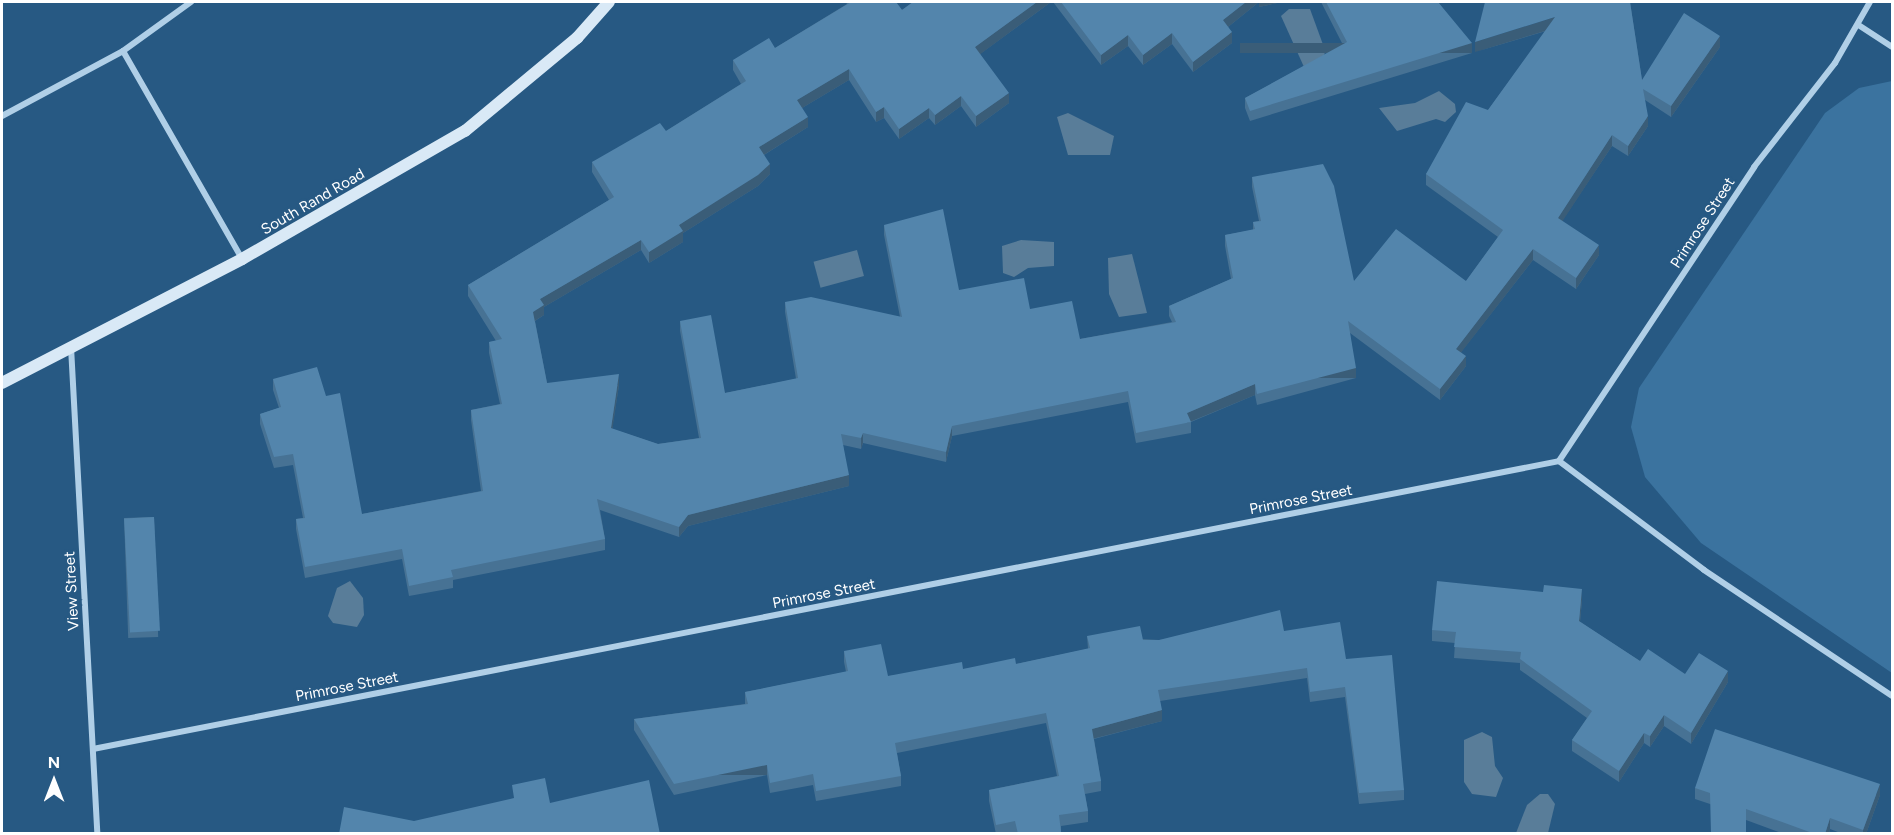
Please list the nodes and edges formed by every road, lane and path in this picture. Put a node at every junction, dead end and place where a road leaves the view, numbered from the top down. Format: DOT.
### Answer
graph roads {
  1 [pos="191,2"];
  2 [pos="609,2"];
  3 [pos="1869,2"];
  4 [pos="1860,26"];
  5 [pos="1893,47"];
  6 [pos="123,51"];
  7 [pos="2,116"];
  8 [pos="242,260"];
  9 [pos="71,347"];
  10 [pos="2,383"];
  11 [pos="1559,461"];
  12 [pos="1893,696"];
  13 [pos="93,749"];
  14 [pos="97,834"];
  1 -- 6 [label="street"];
  2 -- 8 [label="main road, South Rand Road"];
  3 -- 4 [label="street, Primrose Street"];
  4 -- 5 [label="street"];
  4 -- 11 [label="street, Primrose Street"];
  6 -- 7 [label="street"];
  6 -- 8 [label="street"];
  8 -- 9 [label="main road, South Rand Road"];
  9 -- 10 [label="main road, South Rand Road"];
  9 -- 13 [label="street, View Street"];
  11 -- 12 [label="street"];
  11 -- 13 [label="street, Primrose Street"];
  13 -- 14 [label="street, View Street"];
}
